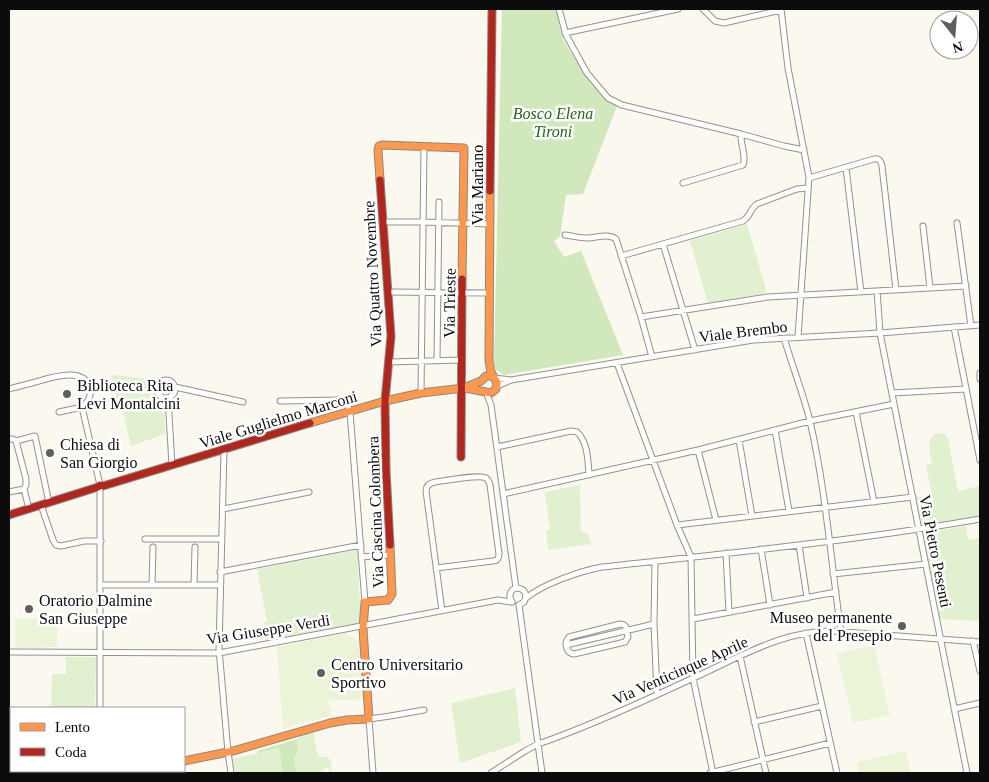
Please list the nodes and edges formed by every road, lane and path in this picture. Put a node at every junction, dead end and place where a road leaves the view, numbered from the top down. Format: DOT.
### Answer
graph roads {
  1 [pos="492,9"];
  2 [pos="559,9"];
  3 [pos="678,9"];
  4 [pos="703,9"];
  5 [pos="781,9"];
  6 [pos="565,33"];
  7 [pos="741,134"];
  8 [pos="424,147"];
  9 [pos="804,150"];
  10 [pos="846,168"];
  11 [pos="809,178"];
  12 [pos="683,183"];
  13 [pos="808,188"];
  14 [pos="439,202"];
  15 [pos="382,222"];
  16 [pos="423,222"];
  17 [pos="440,223"];
  18 [pos="464,223"];
  19 [pos="957,223"];
  20 [pos="490,224"];
  21 [pos="923,226"];
  22 [pos="566,235"];
  23 [pos="663,244"];
  24 [pos="621,256"];
  25 [pos="966,286"];
  26 [pos="930,288"];
  27 [pos="896,290"];
  28 [pos="877,291"];
  29 [pos="388,292"];
  30 [pos="422,292"];
  31 [pos="438,292"];
  32 [pos="861,292"];
  33 [pos="462,293"];
  34 [pos="489,293"];
  35 [pos="801,295"];
  36 [pos="683,310"];
  37 [pos="640,317"];
  38 [pos="980,325"];
  39 [pos="971,326"];
  40 [pos="954,327"];
  41 [pos="880,333"];
  42 [pos="798,337"];
  43 [pos="784,338"];
  44 [pos="695,350"];
  45 [pos="652,357"];
  46 [pos="462,360"];
  47 [pos="421,361"];
  48 [pos="437,361"];
  49 [pos="488,361"];
  50 [pos="390,362"];
  51 [pos="617,363"];
  52 [pos="980,374"];
  53 [pos="494,378"];
  54 [pos="482,379"];
  55 [pos="511,380"];
  56 [pos="980,380"];
  57 [pos="175,387"];
  58 [pos="9,388"];
  59 [pos="463,388"];
  60 [pos="496,388"];
  61 [pos="966,389"];
  62 [pos="485,392"];
  63 [pos="421,393"];
  64 [pos="892,393"];
  65 [pos="168,398"];
  66 [pos="385,401"];
  67 [pos="244,402"];
  68 [pos="280,402"];
  69 [pos="894,404"];
  70 [pos="491,405"];
  71 [pos="82,407"];
  72 [pos="59,412"];
  73 [pos="350,412"];
  74 [pos="856,412"];
  75 [pos="810,421"];
  76 [pos="776,430"];
  77 [pos="9,439"];
  78 [pos="739,440"];
  79 [pos="16,441"];
  80 [pos="978,442"];
  81 [pos="496,447"];
  82 [pos="224,450"];
  83 [pos="698,450"];
  84 [pos="461,457"];
  85 [pos="980,460"];
  86 [pos="653,461"];
  87 [pos="172,466"];
  88 [pos="589,475"];
  89 [pos="100,487"];
  90 [pos="24,488"];
  91 [pos="9,492"];
  92 [pos="309,492"];
  93 [pos="503,494"];
  94 [pos="913,498"];
  95 [pos="874,502"];
  96 [pos="49,503"];
  97 [pos="41,505"];
  98 [pos="826,507"];
  99 [pos="29,509"];
  100 [pos="223,509"];
  101 [pos="789,511"];
  102 [pos="9,515"];
  103 [pos="752,516"];
  104 [pos="980,519"];
  105 [pos="716,520"];
  106 [pos="677,524"];
  107 [pos="919,530"];
  108 [pos="145,539"];
  109 [pos="222,539"];
  110 [pos="101,541"];
  111 [pos="830,541"];
  112 [pos="799,544"];
  113 [pos="360,545"];
  114 [pos="153,547"];
  115 [pos="195,547"];
  116 [pos="762,549"];
  117 [pos="726,553"];
  118 [pos="390,555"];
  119 [pos="362,557"];
  120 [pos="692,557"];
  121 [pos="655,561"];
  122 [pos="926,564"];
  123 [pos="436,568"];
  124 [pos="220,572"];
  125 [pos="833,574"];
  126 [pos="100,585"];
  127 [pos="152,585"];
  128 [pos="194,585"];
  129 [pos="220,585"];
  130 [pos="519,589"];
  131 [pos="540,589"];
  132 [pos="836,592"];
  133 [pos="510,594"];
  134 [pos="526,598"];
  135 [pos="807,598"];
  136 [pos="498,600"];
  137 [pos="365,602"];
  138 [pos="511,602"];
  139 [pos="519,605"];
  140 [pos="770,605"];
  141 [pos="442,611"];
  142 [pos="729,612"];
  143 [pos="693,619"];
  144 [pos="654,624"];
  145 [pos="363,626"];
  146 [pos="627,630"];
  147 [pos="842,632"];
  148 [pos="806,633"];
  149 [pos="940,639"];
  150 [pos="973,641"];
  151 [pos="980,642"];
  152 [pos="9,652"];
  153 [pos="100,653"];
  154 [pos="219,653"];
  155 [pos="740,656"];
  156 [pos="980,670"];
  157 [pos="693,678"];
  158 [pos="657,695"];
  159 [pos="980,703"];
  160 [pos="822,706"];
  161 [pos="100,707"];
  162 [pos="954,709"];
  163 [pos="424,710"];
  164 [pos="369,719"];
  165 [pos="754,722"];
  166 [pos="830,743"];
  167 [pos="538,744"];
  168 [pos="228,752"];
  169 [pos="762,760"];
  170 [pos="185,761"];
  171 [pos="230,773"];
  172 [pos="373,773"];
  173 [pos="491,773"];
  174 [pos="542,773"];
  175 [pos="711,773"];
  176 [pos="766,773"];
  177 [pos="837,773"];
  178 [pos="967,773"];
  1 -- 20 [label="street, Via Mariano"];
  2 -- 6 [label="street"];
  3 -- 6 [label="street"];
  4 -- 5 [label="street"];
  5 -- 9 [label="street"];
  6 -- 7 [label="street"];
  7 -- 9 [label="street"];
  7 -- 12 [label="street"];
  8 -- 15 [label="street, Via Quattro Novembre"];
  8 -- 16 [label="street"];
  8 -- 18 [label="street, Via Trieste"];
  9 -- 11 [label="street"];
  10 -- 11 [label="street"];
  10 -- 27 [label="street"];
  10 -- 32 [label="street"];
  11 -- 13 [label="street"];
  13 -- 23 [label="street"];
  13 -- 35 [label="street"];
  14 -- 17 [label="street, Via Trieste"];
  15 -- 16 [label="street"];
  15 -- 29 [label="street, Via Quattro Novembre"];
  16 -- 17 [label="street"];
  16 -- 30 [label="street"];
  17 -- 18 [label="street"];
  17 -- 31 [label="street, Via Trieste"];
  18 -- 20 [label="street"];
  18 -- 33 [label="street, Via Trieste"];
  19 -- 25 [label="street"];
  20 -- 34 [label="street, Via Mariano"];
  21 -- 26 [label="street"];
  22 -- 24 [label="street"];
  23 -- 24 [label="street"];
  23 -- 36 [label="street"];
  24 -- 37 [label="street"];
  25 -- 26 [label="street"];
  25 -- 39 [label="street"];
  26 -- 27 [label="street"];
  27 -- 28 [label="street"];
  28 -- 32 [label="street"];
  28 -- 41 [label="street, Via Pietro Pesenti"];
  29 -- 30 [label="street"];
  29 -- 50 [label="street, Via Quattro Novembre"];
  30 -- 31 [label="street"];
  30 -- 47 [label="street"];
  31 -- 33 [label="street"];
  31 -- 48 [label="street, Via Trieste"];
  32 -- 35 [label="street"];
  33 -- 34 [label="street"];
  33 -- 46 [label="street, Via Trieste"];
  34 -- 49 [label="street, Via Mariano"];
  35 -- 36 [label="street"];
  35 -- 42 [label="street"];
  36 -- 37 [label="street"];
  36 -- 44 [label="street"];
  37 -- 45 [label="street"];
  38 -- 39 [label="street, Viale Brembo"];
  39 -- 40 [label="street, Viale Brembo"];
  40 -- 41 [label="street, Viale Brembo"];
  40 -- 61 [label="street"];
  41 -- 42 [label="street, Viale Brembo"];
  41 -- 64 [label="street, Via Pietro Pesenti"];
  42 -- 43 [label="street, Viale Brembo"];
  43 -- 44 [label="street, Viale Brembo"];
  43 -- 75 [label="street"];
  44 -- 45 [label="street, Viale Brembo"];
  45 -- 51 [label="street, Viale Brembo"];
  46 -- 48 [label="street"];
  46 -- 59 [label="street, Via Trieste"];
  47 -- 48 [label="street"];
  47 -- 50 [label="street"];
  47 -- 63 [label="street"];
  49 -- 53 [label="street, Via Mariano"];
  49 -- 54 [label="street, Via Mariano"];
  50 -- 66 [label="street, Via Quattro Novembre"];
  51 -- 55 [label="street, Viale Brembo"];
  51 -- 86 [label="street"];
  52 -- 56 [label="street"];
  53 -- 54 [label="street, Viale Guglielmo Marconi"];
  53 -- 55 [label="street, Viale Brembo"];
  53 -- 60 [label="street"];
  54 -- 59 [label="street, Viale Guglielmo Marconi"];
  54 -- 62 [label="street"];
  55 -- 60 [label="street, Viale Brembo"];
  57 -- 65 [label="street"];
  57 -- 65 [label="street"];
  57 -- 67 [label="street"];
  58 -- 71 [label="street"];
  59 -- 62 [label="street, Viale Guglielmo Marconi"];
  59 -- 63 [label="street, Viale Guglielmo Marconi"];
  59 -- 84 [label="street, Via Trieste"];
  60 -- 62 [label="street, Viale Guglielmo Marconi"];
  60 -- 70 [label="street"];
  61 -- 64 [label="street"];
  61 -- 80 [label="street"];
  62 -- 70 [label="street"];
  63 -- 66 [label="street, Viale Guglielmo Marconi"];
  64 -- 69 [label="street, Via Pietro Pesenti"];
  65 -- 87 [label="street"];
  66 -- 73 [label="street, Viale Guglielmo Marconi"];
  66 -- 118 [label="street, Via Cascina Colombera"];
  68 -- 73 [label="street"];
  69 -- 74 [label="street"];
  69 -- 94 [label="street, Via Pietro Pesenti"];
  70 -- 81 [label="street"];
  71 -- 72 [label="street"];
  71 -- 89 [label="street"];
  73 -- 82 [label="street, Viale Guglielmo Marconi"];
  73 -- 113 [label="street"];
  74 -- 75 [label="street"];
  74 -- 95 [label="street"];
  75 -- 76 [label="street"];
  75 -- 98 [label="street"];
  76 -- 78 [label="street"];
  76 -- 101 [label="street"];
  77 -- 79 [label="street"];
  78 -- 83 [label="street"];
  78 -- 103 [label="street"];
  79 -- 90 [label="street"];
  79 -- 96 [label="street"];
  80 -- 85 [label="street"];
  81 -- 88 [label="street"];
  81 -- 93 [label="street"];
  82 -- 87 [label="street, Viale Guglielmo Marconi"];
  82 -- 100 [label="street"];
  83 -- 86 [label="street"];
  83 -- 105 [label="street"];
  86 -- 88 [label="street"];
  86 -- 106 [label="street"];
  87 -- 89 [label="street, Viale Guglielmo Marconi"];
  88 -- 93 [label="street"];
  89 -- 96 [label="street, Viale Guglielmo Marconi"];
  89 -- 110 [label="street"];
  90 -- 91 [label="street"];
  90 -- 99 [label="street"];
  92 -- 100 [label="street"];
  93 -- 130 [label="street"];
  94 -- 95 [label="street"];
  94 -- 107 [label="street, Via Pietro Pesenti"];
  95 -- 98 [label="street"];
  96 -- 97 [label="street, Viale Guglielmo Marconi"];
  97 -- 99 [label="street, Viale Guglielmo Marconi"];
  97 -- 110 [label="street"];
  98 -- 101 [label="street"];
  98 -- 111 [label="street"];
  99 -- 102 [label="street, Viale Guglielmo Marconi"];
  100 -- 109 [label="street"];
  101 -- 103 [label="street"];
  103 -- 105 [label="street"];
  104 -- 107 [label="street"];
  105 -- 106 [label="street"];
  106 -- 120 [label="street"];
  107 -- 111 [label="street"];
  107 -- 122 [label="street, Via Pietro Pesenti"];
  108 -- 109 [label="street"];
  109 -- 124 [label="street"];
  110 -- 126 [label="street"];
  111 -- 112 [label="street"];
  111 -- 125 [label="street"];
  112 -- 116 [label="street"];
  112 -- 135 [label="street"];
  113 -- 119 [label="street"];
  113 -- 124 [label="street"];
  114 -- 127 [label="street"];
  115 -- 128 [label="street"];
  116 -- 117 [label="street"];
  116 -- 140 [label="street"];
  117 -- 120 [label="street"];
  117 -- 142 [label="street"];
  118 -- 119 [label="street"];
  118 -- 137 [label="street, Via Cascina Colombera"];
  119 -- 137 [label="street"];
  120 -- 121 [label="street"];
  120 -- 143 [label="street"];
  121 -- 131 [label="street"];
  121 -- 144 [label="street"];
  122 -- 125 [label="street"];
  122 -- 149 [label="street, Via Pietro Pesenti"];
  123 -- 123 [label="street"];
  123 -- 141 [label="street"];
  124 -- 129 [label="street"];
  125 -- 132 [label="street"];
  126 -- 127 [label="street"];
  126 -- 153 [label="street"];
  127 -- 128 [label="street"];
  128 -- 129 [label="street"];
  129 -- 154 [label="street"];
  130 -- 131 [label="street"];
  130 -- 133 [label="street"];
  130 -- 134 [label="street"];
  131 -- 134 [label="street"];
  132 -- 135 [label="street"];
  132 -- 147 [label="street"];
  133 -- 136 [label="street, Via Giuseppe Verdi"];
  133 -- 138 [label="street"];
  134 -- 139 [label="street"];
  135 -- 140 [label="street"];
  136 -- 138 [label="street, Via Giuseppe Verdi"];
  136 -- 141 [label="street, Via Giuseppe Verdi"];
  137 -- 145 [label="street, Via Cascina Colombera"];
  138 -- 139 [label="street"];
  139 -- 167 [label="street"];
  140 -- 142 [label="street"];
  141 -- 145 [label="street, Via Giuseppe Verdi"];
  142 -- 143 [label="street"];
  143 -- 157 [label="street"];
  144 -- 146 [label="street"];
  144 -- 158 [label="street"];
  145 -- 154 [label="street, Via Giuseppe Verdi"];
  145 -- 164 [label="street, Via Cascina Colombera"];
  146 -- 146 [label="street"];
  147 -- 148 [label="street, Via Venticinque Aprile"];
  147 -- 149 [label="street, Via Venticinque Aprile"];
  148 -- 155 [label="street, Via Venticinque Aprile"];
  148 -- 160 [label="street"];
  149 -- 150 [label="street, Via Venticinque Aprile"];
  149 -- 162 [label="street, Via Pietro Pesenti"];
  150 -- 151 [label="street, Via Venticinque Aprile"];
  150 -- 156 [label="street"];
  152 -- 153 [label="street, Via Giuseppe Verdi"];
  153 -- 154 [label="street, Via Giuseppe Verdi"];
  153 -- 161 [label="street"];
  154 -- 168 [label="street"];
  155 -- 157 [label="street, Via Venticinque Aprile"];
  155 -- 165 [label="street"];
  157 -- 158 [label="street, Via Venticinque Aprile"];
  157 -- 175 [label="street"];
  158 -- 167 [label="street, Via Venticinque Aprile"];
  159 -- 162 [label="street"];
  160 -- 165 [label="street"];
  160 -- 166 [label="street"];
  162 -- 178 [label="street, Via Pietro Pesenti"];
  163 -- 164 [label="street"];
  164 -- 168 [label="street"];
  164 -- 172 [label="street, Via Cascina Colombera"];
  165 -- 169 [label="street"];
  166 -- 169 [label="street"];
  166 -- 177 [label="street"];
  167 -- 173 [label="street, Via Venticinque Aprile"];
  167 -- 174 [label="street"];
  168 -- 170 [label="street"];
  168 -- 171 [label="street"];
  169 -- 175 [label="street"];
  169 -- 176 [label="street"];
}
